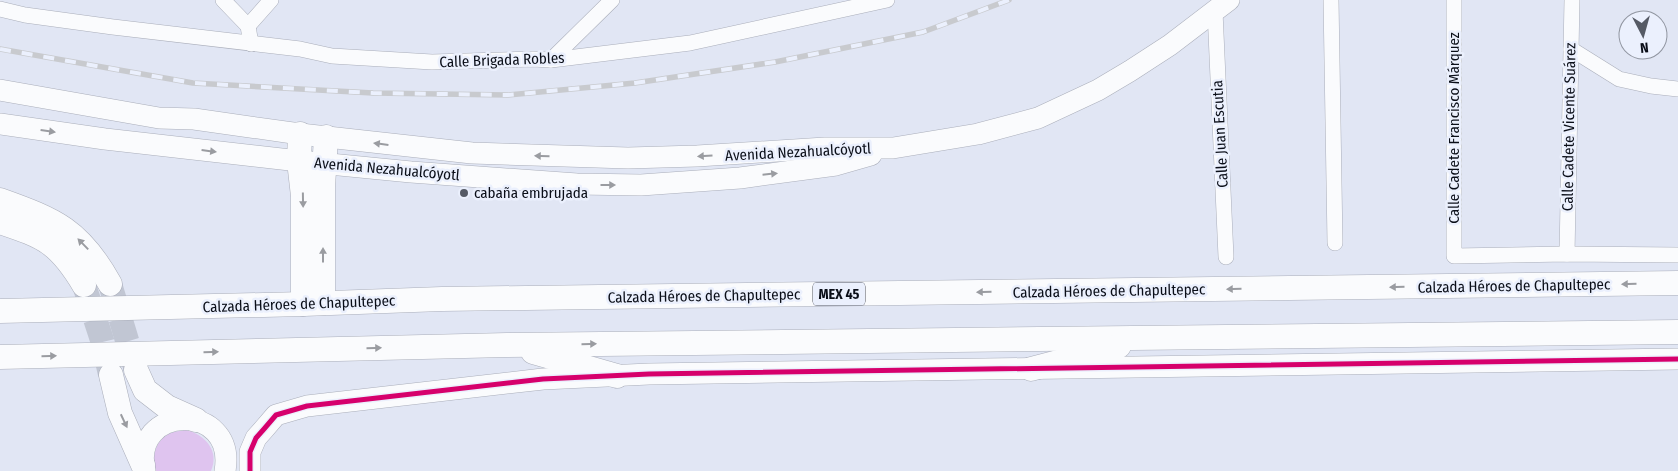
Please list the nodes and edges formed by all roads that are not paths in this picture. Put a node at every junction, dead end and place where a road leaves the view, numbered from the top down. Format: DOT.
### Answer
graph roads {
  1 [pos="222,0"];
  2 [pos="271,0"];
  3 [pos="612,0"];
  4 [pos="887,0"];
  5 [pos="1331,0"];
  6 [pos="1454,0"];
  7 [pos="1572,0"];
  8 [pos="866,2"];
  9 [pos="1222,5"];
  10 [pos="0,9"];
  11 [pos="248,26"];
  12 [pos="251,44"];
  13 [pos="1571,49"];
  14 [pos="551,60"];
  15 [pos="0,77"];
  16 [pos="1678,89"];
  17 [pos="0,90"];
  18 [pos="194,119"];
  19 [pos="0,124"];
  20 [pos="240,126"];
  21 [pos="300,134"];
  22 [pos="326,137"];
  23 [pos="893,148"];
  24 [pos="238,154"];
  25 [pos="299,161"];
  26 [pos="324,163"];
  27 [pos="0,200"];
  28 [pos="0,222"];
  29 [pos="1335,243"];
  30 [pos="1567,254"];
  31 [pos="1678,255"];
  32 [pos="1226,257"];
  33 [pos="110,284"];
  34 [pos="1678,284"];
  35 [pos="84,285"];
  36 [pos="313,304"];
  37 [pos="0,311"];
  38 [pos="1678,332"];
  39 [pos="1158,337"];
  40 [pos="507,345"];
  41 [pos="0,357"];
  42 [pos="1678,359"];
  43 [pos="1031,369"];
  44 [pos="136,370"];
  45 [pos="111,375"];
  46 [pos="617,376"];
  47 [pos="196,420"];
  48 [pos="250,462"];
  49 [pos="144,468"];
  50 [pos="225,470"];
  1 -- 11 [label="street"];
  2 -- 11 [label="street"];
  3 -- 14 [label="street"];
  4 -- 8 [label="street, Calle Brigada Robles"];
  5 -- 29 [label="street"];
  6 -- 30 [label="street, Calle Cadete Francisco Márquez"];
  7 -- 13 [label="street, Calle Cadete Vicente Suárez"];
  8 -- 14 [label="street, Calle Brigada Robles"];
  9 -- 23 [label="main road, Avenida Nezahualcóyotl"];
  9 -- 32 [label="street, Calle Juan Escutia"];
  10 -- 12 [label="street, Calle Brigada Robles"];
  11 -- 12 [label="street"];
  12 -- 14 [label="street, Calle Brigada Robles"];
  13 -- 16 [label="street"];
  13 -- 30 [label="street, Calle Cadete Vicente Suárez"];
  15 -- 18 [label="main road, Avenida Nezahualcóyotl"];
  17 -- 18 [label="main road, Avenida Nezahualcóyotl"];
  18 -- 20 [label="main road, Avenida Nezahualcóyotl"];
  19 -- 24 [label="main road, Avenida Nezahualcóyotl, one-way"];
  20 -- 21 [label="main road, Avenida Nezahualcóyotl"];
  20 -- 24 [label="main road"];
  21 -- 22 [label="main road, Avenida Nezahualcóyotl"];
  21 -- 25 [label="main road"];
  23 -- 22 [label="main road, Avenida Nezahualcóyotl, one-way"];
  22 -- 26 [label="main road"];
  26 -- 23 [label="main road, Avenida Nezahualcóyotl, one-way"];
  24 -- 25 [label="main road, Avenida Nezahualcóyotl"];
  25 -- 26 [label="main road, Avenida Nezahualcóyotl"];
  25 -- 36 [label="main road, one-way"];
  36 -- 26 [label="main road, one-way"];
  33 -- 27 [label="main road, one-way"];
  28 -- 35 [label="main road"];
  30 -- 31 [label="street"];
  34 -- 36 [label="main road, Calzada Héroes de Chapultepec / MEX 45, one-way"];
  36 -- 37 [label="main road, Calzada Héroes de Chapultepec / MEX 45"];
  38 -- 39 [label="main road"];
  40 -- 39 [label="main road, one-way"];
  39 -- 43 [label="main road"];
  41 -- 40 [label="main road, one-way"];
  40 -- 46 [label="main road"];
  42 -- 43 [label="main road"];
  43 -- 46 [label="main road"];
  44 -- 47 [label="main road"];
  45 -- 49 [label="main road, one-way"];
  46 -- 48 [label="main road"];
  47 -- 49 [label="main road"];
  47 -- 50 [label="main road"];
  48 -- 50 [label="main road"];
}
